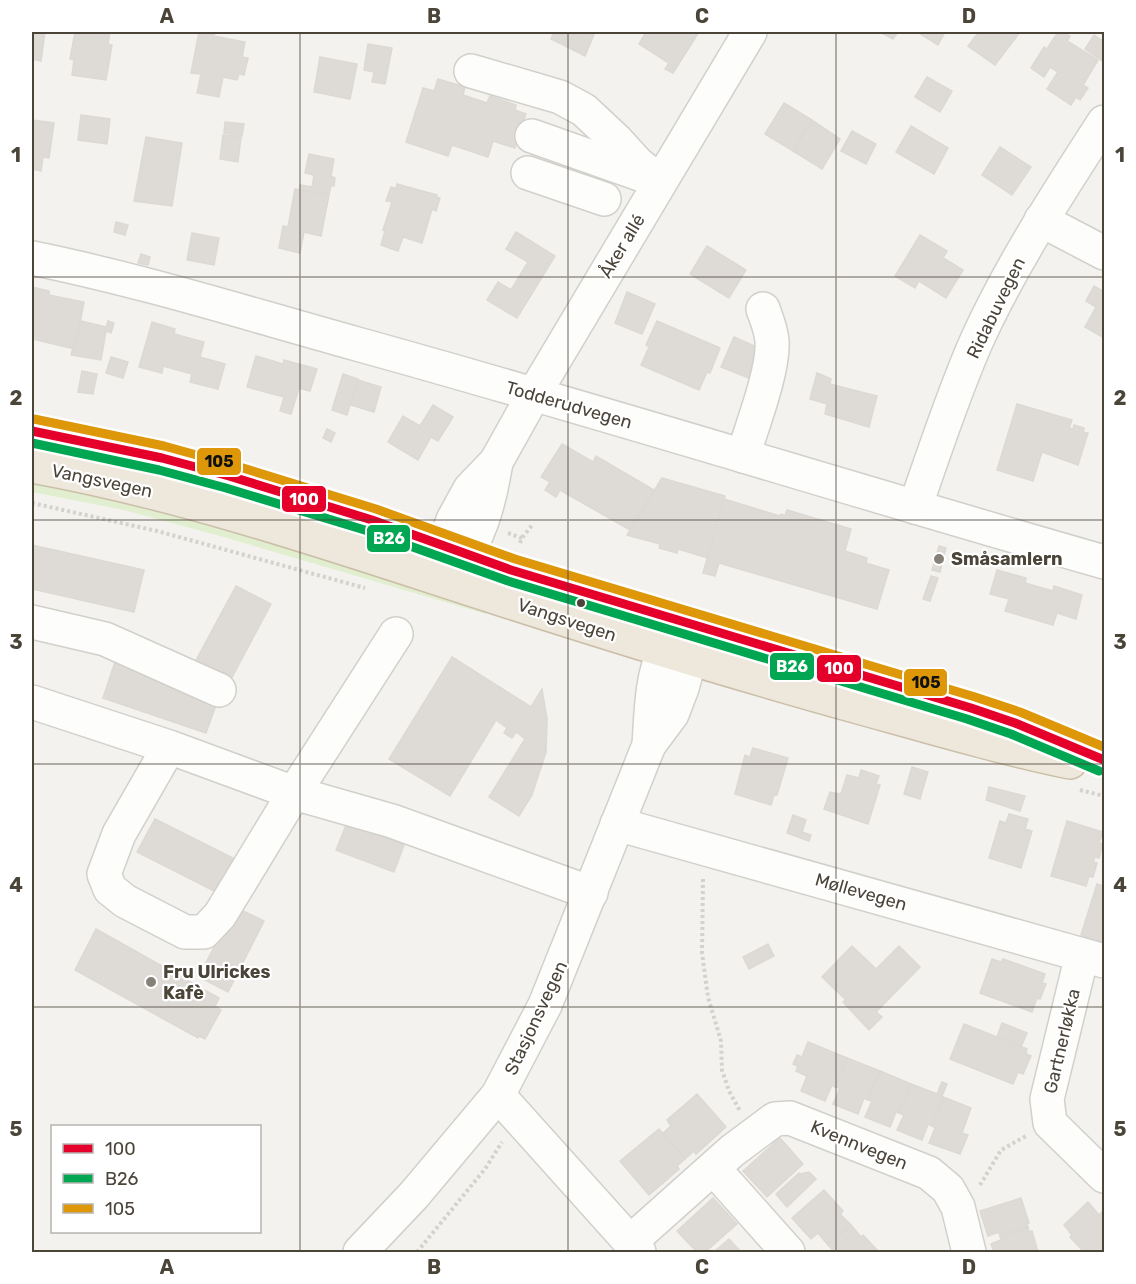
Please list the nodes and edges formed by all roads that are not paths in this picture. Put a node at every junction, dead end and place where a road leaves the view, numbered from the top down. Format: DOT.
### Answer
graph roads {
  1 [pos="750,32"];
  2 [pos="471,71"];
  3 [pos="1104,122"];
  4 [pos="532,136"];
  5 [pos="601,159"];
  6 [pos="528,173"];
  7 [pos="660,182"];
  8 [pos="1041,220"];
  9 [pos="1104,253"];
  10 [pos="32,258"];
  11 [pos="763,309"];
  12 [pos="534,394"];
  13 [pos="32,431"];
  14 [pos="743,456"];
  15 [pos="32,466"];
  16 [pos="915,507"];
  17 [pos="456,550"];
  18 [pos="1104,562"];
  19 [pos="449,582"];
  20 [pos="32,622"];
  21 [pos="685,623"];
  22 [pos="396,634"];
  23 [pos="677,655"];
  24 [pos="219,690"];
  25 [pos="32,702"];
  26 [pos="169,747"];
  27 [pos="1104,760"];
  28 [pos="1104,769"];
  29 [pos="294,793"];
  30 [pos="617,824"];
  31 [pos="591,893"];
  32 [pos="1093,958"];
  33 [pos="508,1107"];
  34 [pos="714,1169"];
  35 [pos="1104,1176"];
  36 [pos="635,1247"];
  37 [pos="360,1252"];
  38 [pos="788,1252"];
  39 [pos="969,1252"];
  1 -- 7 [label="street, Åker allé"];
  2 -- 7 [label="street"];
  3 -- 8 [label="street, Ridabuvegen"];
  4 -- 5 [label="street"];
  5 -- 6 [label="street"];
  5 -- 7 [label="street"];
  7 -- 12 [label="street, Åker allé"];
  8 -- 9 [label="street"];
  8 -- 16 [label="street, Ridabuvegen"];
  10 -- 12 [label="street, Todderudvegen"];
  11 -- 14 [label="street"];
  12 -- 14 [label="street, Todderudvegen"];
  12 -- 17 [label="street, Åker allé"];
  13 -- 17 [label="highway, Vangsvegen"];
  14 -- 16 [label="street, Todderudvegen"];
  15 -- 19 [label="highway, Vangsvegen"];
  16 -- 18 [label="street, Todderudvegen"];
  17 -- 19 [label="street, Åker allé"];
  17 -- 21 [label="highway, Vangsvegen"];
  19 -- 23 [label="highway, Vangsvegen"];
  20 -- 24 [label="street"];
  21 -- 23 [label="street, Stasjonsvegen"];
  21 -- 27 [label="highway, Vangsvegen"];
  22 -- 29 [label="street"];
  23 -- 28 [label="highway, Vangsvegen"];
  23 -- 30 [label="street, Stasjonsvegen"];
  25 -- 26 [label="street"];
  26 -- 29 [label="street"];
  26 -- 29 [label="street"];
  29 -- 31 [label="street"];
  30 -- 31 [label="street, Stasjonsvegen"];
  30 -- 32 [label="street, Møllevegen"];
  31 -- 33 [label="street, Stasjonsvegen"];
  32 -- 35 [label="street, Gartnerløkka"];
  33 -- 36 [label="street, Kvennvegen"];
  33 -- 37 [label="street, Stasjonsvegen"];
  34 -- 36 [label="street, Kvennvegen"];
  34 -- 38 [label="street"];
  34 -- 39 [label="street, Kvennvegen"];
}
